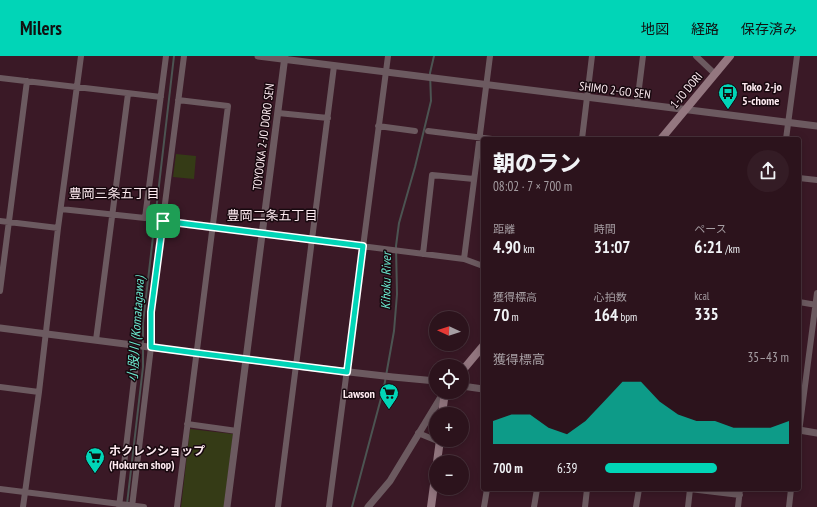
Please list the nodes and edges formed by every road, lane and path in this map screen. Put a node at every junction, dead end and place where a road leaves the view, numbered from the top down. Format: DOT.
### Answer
graph roads {
  1 [pos="81,56"];
  2 [pos="166,56"];
  3 [pos="184,56"];
  4 [pos="258,56"];
  5 [pos="388,56"];
  6 [pos="490,56"];
  7 [pos="592,56"];
  8 [pos="643,56"];
  9 [pos="696,56"];
  10 [pos="730,56"];
  11 [pos="797,56"];
  12 [pos="285,58"];
  13 [pos="334,66"];
  14 [pos="386,72"];
  15 [pos="715,74"];
  16 [pos="0,78"];
  17 [pos="27,81"];
  18 [pos="487,85"];
  19 [pos="77,88"];
  20 [pos="128,94"];
  21 [pos="161,97"];
  22 [pos="587,98"];
  23 [pos="178,100"];
  24 [pos="637,104"];
  25 [pos="684,110"];
  26 [pos="278,112"];
  27 [pos="328,118"];
  28 [pos="788,123"];
  29 [pos="378,126"];
  30 [pos="817,126"];
  31 [pos="415,131"];
  32 [pos="428,131"];
  33 [pos="479,137"];
  34 [pos="582,137"];
  35 [pos="663,137"];
  36 [pos="786,137"];
  37 [pos="801,178"];
  38 [pos="474,179"];
  39 [pos="817,180"];
  40 [pos="61,209"];
  41 [pos="112,215"];
  42 [pos="0,221"];
  43 [pos="163,221"];
  44 [pos="8,222"];
  45 [pos="213,227"];
  46 [pos="58,228"];
  47 [pos="262,233"];
  48 [pos="312,240"];
  49 [pos="363,246"];
  50 [pos="423,254"];
  51 [pos="464,259"];
  52 [pos="481,265"];
  53 [pos="0,290"];
  54 [pos="817,293"];
  55 [pos="801,302"];
  56 [pos="816,304"];
  57 [pos="0,328"];
  58 [pos="46,334"];
  59 [pos="96,340"];
  60 [pos="136,345"];
  61 [pos="149,346"];
  62 [pos="481,348"];
  63 [pos="196,353"];
  64 [pos="246,359"];
  65 [pos="469,363"];
  66 [pos="297,366"];
  67 [pos="347,372"];
  68 [pos="801,373"];
  69 [pos="806,374"];
  70 [pos="429,380"];
  71 [pos="0,387"];
  72 [pos="469,387"];
  73 [pos="481,389"];
  74 [pos="39,392"];
  75 [pos="440,399"];
  76 [pos="801,415"];
  77 [pos="187,424"];
  78 [pos="237,431"];
  79 [pos="801,431"];
  80 [pos="418,433"];
  81 [pos="817,433"];
  82 [pos="429,437"];
  83 [pos="0,489"];
  84 [pos="487,491"];
  85 [pos="537,491"];
  86 [pos="588,491"];
  87 [pos="638,491"];
  88 [pos="690,491"];
  89 [pos="723,491"];
  90 [pos="792,491"];
  91 [pos="25,492"];
  92 [pos="740,492"];
  93 [pos="433,495"];
  94 [pos="120,505"];
  95 [pos="131,506"];
  96 [pos="23,507"];
  97 [pos="144,507"];
  98 [pos="176,507"];
  99 [pos="227,507"];
  100 [pos="278,507"];
  101 [pos="329,507"];
  102 [pos="368,507"];
  103 [pos="431,507"];
  104 [pos="484,507"];
  105 [pos="534,507"];
  106 [pos="585,507"];
  107 [pos="636,507"];
  108 [pos="688,507"];
  109 [pos="738,507"];
  110 [pos="789,507"];
  1 -- 19 [label="street"];
  2 -- 21 [label="street"];
  3 -- 23 [label="street"];
  4 -- 12 [label="street"];
  5 -- 14 [label="street"];
  6 -- 18 [label="street"];
  7 -- 22 [label="street"];
  8 -- 24 [label="street"];
  9 -- 15 [label="street"];
  10 -- 15 [label="main road, 1-JO DORI"];
  11 -- 28 [label="street"];
  12 -- 13 [label="street"];
  12 -- 26 [label="street, TOYOOKA 2-JO DORO SEN"];
  13 -- 14 [label="street"];
  13 -- 27 [label="street"];
  14 -- 18 [label="street, SHIMO 2-GO SEN"];
  14 -- 29 [label="street"];
  15 -- 25 [label="main road, 1-JO DORI"];
  16 -- 17 [label="street"];
  17 -- 19 [label="street"];
  17 -- 44 [label="street"];
  18 -- 22 [label="street, SHIMO 2-GO SEN"];
  18 -- 33 [label="street"];
  19 -- 20 [label="street"];
  19 -- 40 [label="street"];
  20 -- 21 [label="street"];
  20 -- 41 [label="street"];
  21 -- 41 [label="street"];
  22 -- 24 [label="street, SHIMO 2-GO SEN"];
  22 -- 34 [label="street"];
  23 -- 43 [label="street"];
  23 -- 45 [label="street"];
  24 -- 25 [label="street, SHIMO 2-GO SEN"];
  25 -- 28 [label="street, SHIMO 2-GO SEN"];
  25 -- 35 [label="main road, 1-JO DORI"];
  26 -- 27 [label="street"];
  26 -- 47 [label="street, TOYOOKA 2-JO DORO SEN"];
  27 -- 48 [label="street"];
  28 -- 30 [label="street, SHIMO 2-GO SEN"];
  28 -- 36 [label="street"];
  29 -- 31 [label="street"];
  29 -- 49 [label="street"];
  32 -- 33 [label="street"];
  33 -- 38 [label="street"];
  37 -- 39 [label="street"];
  38 -- 50 [label="street"];
  38 -- 51 [label="street"];
  40 -- 41 [label="street"];
  40 -- 46 [label="street"];
  41 -- 59 [label="street"];
  42 -- 44 [label="street"];
  43 -- 45 [label="street"];
  43 -- 61 [label="street"];
  44 -- 46 [label="street"];
  44 -- 53 [label="street"];
  45 -- 47 [label="street"];
  45 -- 63 [label="street"];
  46 -- 58 [label="street"];
  47 -- 48 [label="street"];
  47 -- 64 [label="street, TOYOOKA 2-JO DORO SEN"];
  48 -- 49 [label="street"];
  48 -- 66 [label="street"];
  49 -- 50 [label="street"];
  49 -- 67 [label="street"];
  50 -- 51 [label="street"];
  51 -- 52 [label="street"];
  54 -- 56 [label="street"];
  55 -- 56 [label="street"];
  56 -- 69 [label="street"];
  57 -- 58 [label="street"];
  58 -- 59 [label="street"];
  58 -- 74 [label="street"];
  59 -- 60 [label="street"];
  60 -- 61 [label="street"];
  60 -- 94 [label="street"];
  61 -- 63 [label="street"];
  61 -- 95 [label="street"];
  62 -- 65 [label="main road"];
  63 -- 64 [label="street"];
  63 -- 77 [label="street"];
  64 -- 66 [label="street"];
  64 -- 78 [label="street, TOYOOKA 2-JO DORO SEN"];
  66 -- 67 [label="street"];
  66 -- 100 [label="street"];
  67 -- 70 [label="street"];
  67 -- 101 [label="street"];
  68 -- 69 [label="street"];
  69 -- 76 [label="street"];
  71 -- 74 [label="street"];
  72 -- 73 [label="street"];
  74 -- 91 [label="street"];
  75 -- 80 [label="street"];
  77 -- 78 [label="street"];
  77 -- 98 [label="street"];
  78 -- 99 [label="street, TOYOOKA 2-JO DORO SEN"];
  79 -- 81 [label="street"];
  80 -- 82 [label="street"];
  80 -- 102 [label="street"];
  83 -- 91 [label="street"];
  84 -- 104 [label="street"];
  85 -- 105 [label="street"];
  86 -- 106 [label="street"];
  87 -- 107 [label="street"];
  88 -- 108 [label="street"];
  89 -- 92 [label="street"];
  90 -- 110 [label="street"];
  91 -- 94 [label="street"];
  91 -- 96 [label="street"];
  92 -- 109 [label="street"];
  93 -- 103 [label="main road"];
  94 -- 95 [label="street"];
  95 -- 97 [label="street"];
}
